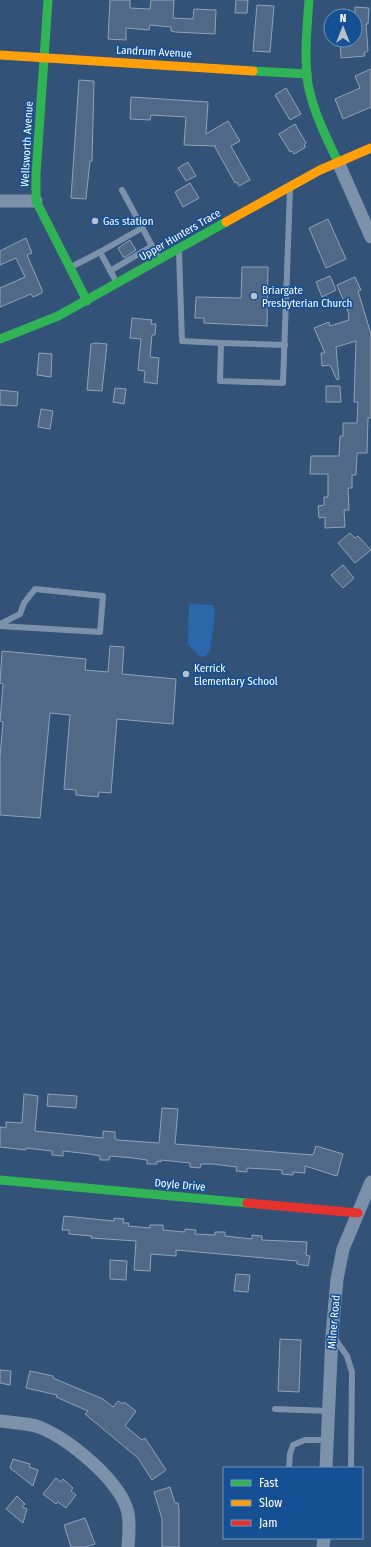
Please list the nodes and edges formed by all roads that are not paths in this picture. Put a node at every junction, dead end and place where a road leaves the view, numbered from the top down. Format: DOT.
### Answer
graph roads {
  1 [pos="48,0"];
  2 [pos="309,0"];
  3 [pos="0,55"];
  4 [pos="44,58"];
  5 [pos="307,74"];
  6 [pos="371,148"];
  7 [pos="338,162"];
  8 [pos="290,186"];
  9 [pos="122,190"];
  10 [pos="0,201"];
  11 [pos="36,201"];
  12 [pos="142,228"];
  13 [pos="371,237"];
  14 [pos="152,246"];
  15 [pos="179,250"];
  16 [pos="100,252"];
  17 [pos="160,261"];
  18 [pos="69,267"];
  19 [pos="110,271"];
  20 [pos="118,284"];
  21 [pos="87,300"];
  22 [pos="0,339"];
  23 [pos="221,343"];
  24 [pos="285,345"];
  25 [pos="0,625"];
  26 [pos="0,1180"];
  27 [pos="371,1182"];
  28 [pos="358,1213"];
  29 [pos="332,1335"];
  30 [pos="275,1409"];
  31 [pos="329,1411"];
  32 [pos="0,1421"];
  33 [pos="328,1440"];
  34 [pos="288,1467"];
  35 [pos="326,1467"];
  36 [pos="351,1467"];
  37 [pos="128,1547"];
  1 -- 4 [label="street, Wellsworth Avenue"];
  2 -- 5 [label="street"];
  3 -- 4 [label="street, Landrum Avenue"];
  4 -- 5 [label="street, Landrum Avenue"];
  4 -- 11 [label="street, Wellsworth Avenue"];
  5 -- 7 [label="street"];
  6 -- 7 [label="street, Upper Hunters Trace"];
  7 -- 8 [label="street, Upper Hunters Trace"];
  7 -- 13 [label="street"];
  8 -- 15 [label="street, Upper Hunters Trace"];
  8 -- 24 [label="lane"];
  9 -- 12 [label="lane"];
  10 -- 11 [label="street"];
  11 -- 18 [label="street, Wellsworth Avenue"];
  12 -- 14 [label="lane"];
  12 -- 16 [label="lane"];
  14 -- 17 [label="lane"];
  14 -- 19 [label="lane"];
  15 -- 17 [label="street, Upper Hunters Trace"];
  15 -- 23 [label="lane"];
  16 -- 18 [label="lane"];
  16 -- 19 [label="lane"];
  17 -- 20 [label="street, Upper Hunters Trace"];
  18 -- 21 [label="street, Wellsworth Avenue"];
  19 -- 20 [label="lane"];
  20 -- 21 [label="street, Upper Hunters Trace"];
  21 -- 22 [label="street, Upper Hunters Trace"];
  23 -- 24 [label="lane"];
  23 -- 24 [label="lane"];
  25 -- 25 [label="lane"];
  26 -- 28 [label="street, Doyle Drive"];
  27 -- 28 [label="street, Milner Road"];
  28 -- 29 [label="street, Milner Road"];
  29 -- 31 [label="street, Milner Road"];
  29 -- 36 [label="lane"];
  30 -- 31 [label="lane"];
  31 -- 33 [label="street, Milner Road"];
  32 -- 37 [label="street"];
  33 -- 34 [label="lane"];
  33 -- 35 [label="street, Milner Road"];
}
